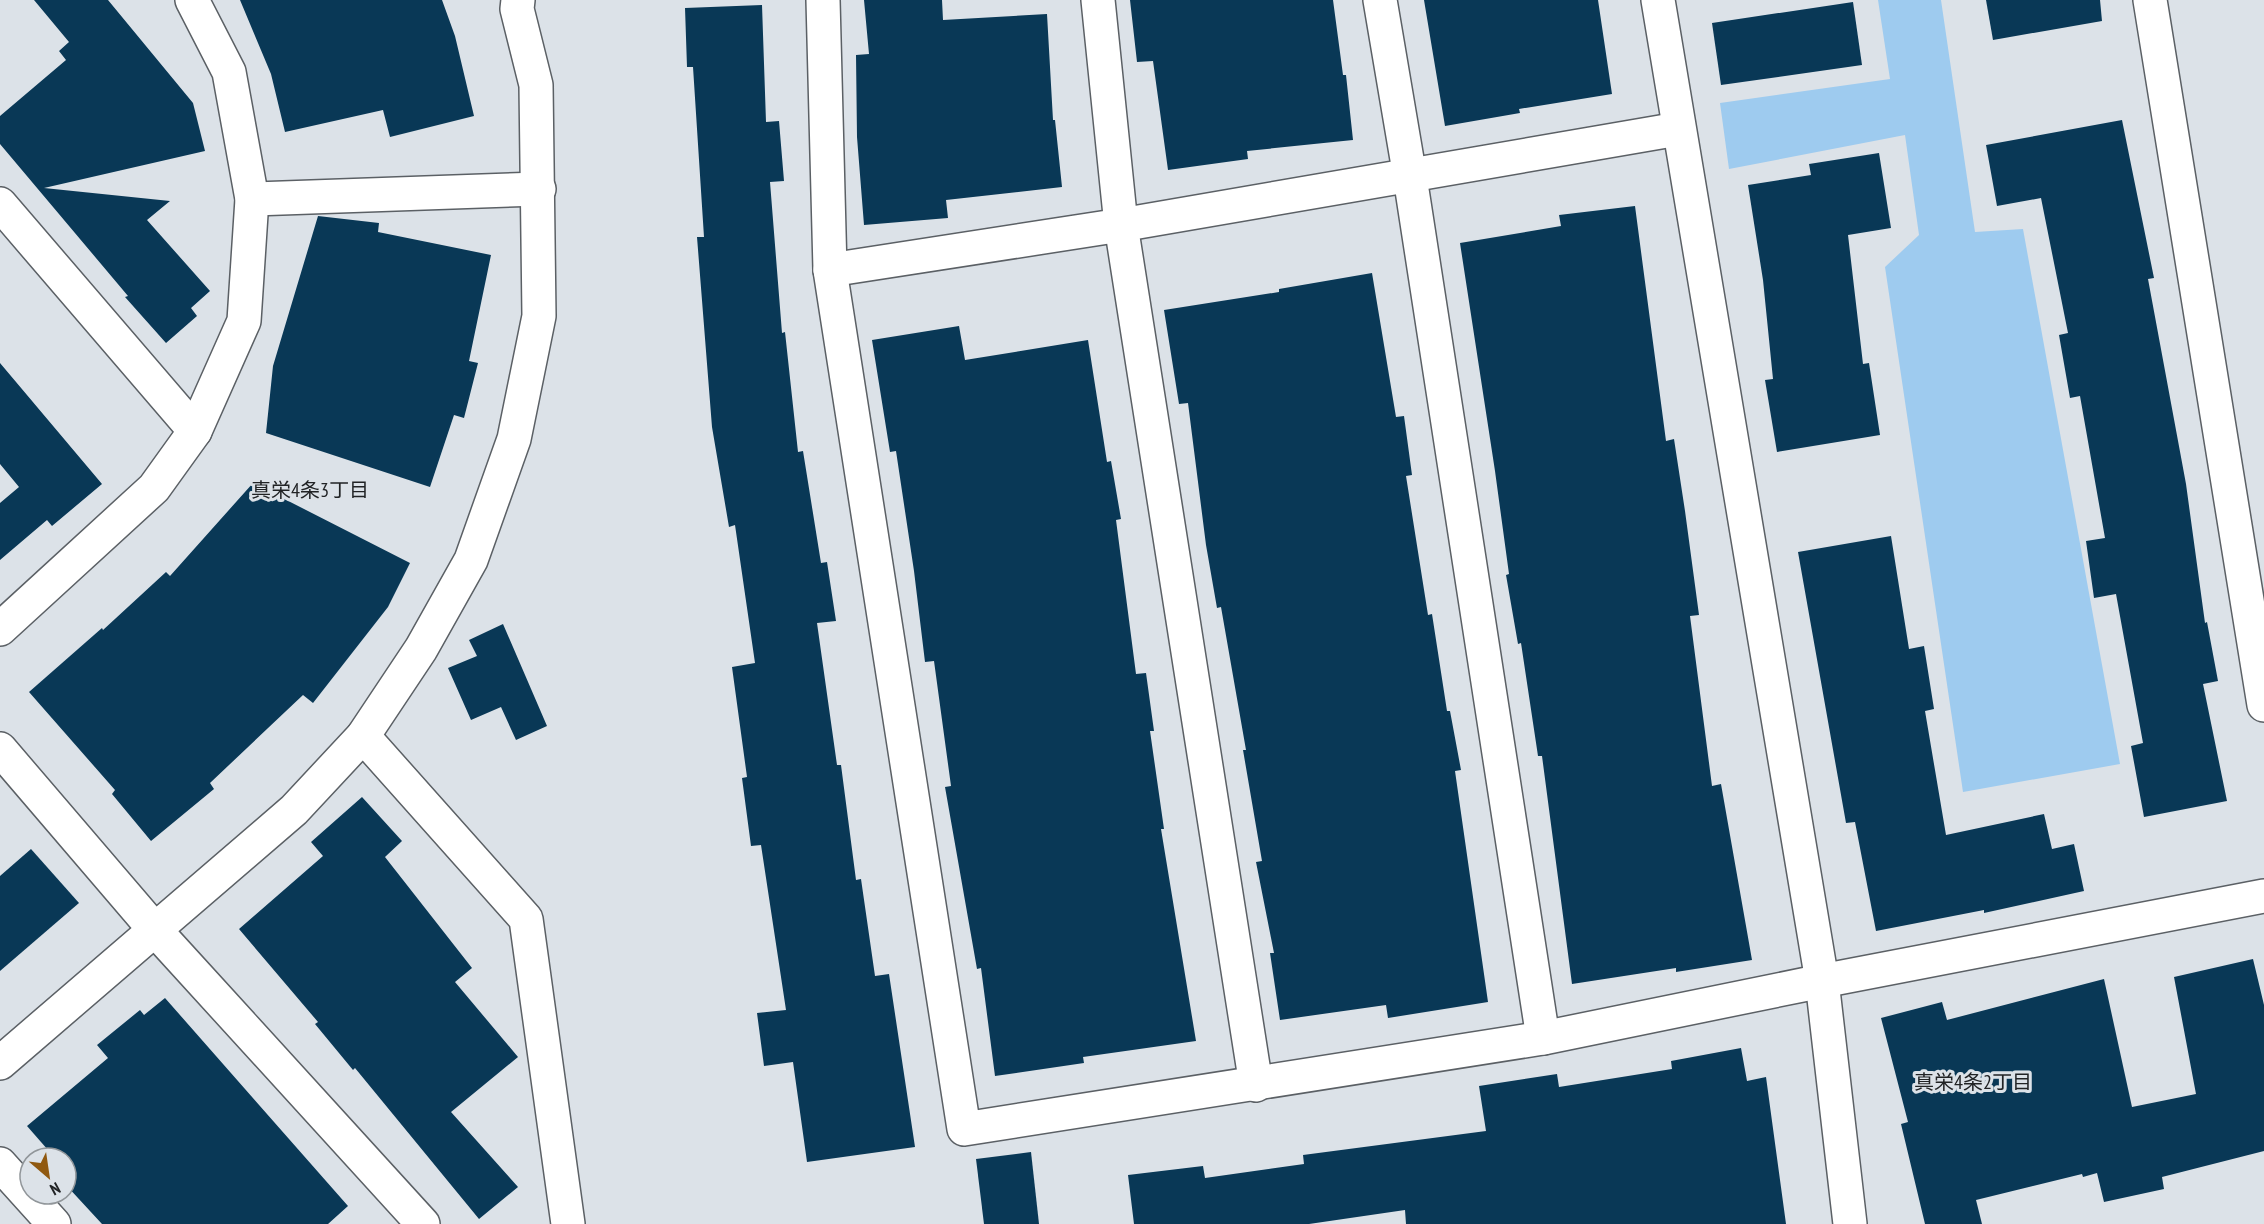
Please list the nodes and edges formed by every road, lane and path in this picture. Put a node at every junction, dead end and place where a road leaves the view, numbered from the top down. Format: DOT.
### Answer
graph roads {
  1 [pos="192,0"];
  2 [pos="824,0"];
  3 [pos="1098,0"];
  4 [pos="1380,0"];
  5 [pos="1658,0"];
  6 [pos="2150,0"];
  7 [pos="516,3"];
  8 [pos="1678,129"];
  9 [pos="1410,177"];
  10 [pos="539,189"];
  11 [pos="252,199"];
  12 [pos="0,204"];
  13 [pos="1121,225"];
  14 [pos="830,270"];
  15 [pos="195,431"];
  16 [pos="0,629"];
  17 [pos="2264,705"];
  18 [pos="363,736"];
  19 [pos="0,749"];
  20 [pos="2264,896"];
  21 [pos="155,930"];
  22 [pos="1822,981"];
  23 [pos="1543,1038"];
  24 [pos="0,1063"];
  25 [pos="1256,1085"];
  26 [pos="0,1164"];
  27 [pos="54,1224"];
  28 [pos="423,1224"];
  29 [pos="568,1224"];
  30 [pos="1851,1224"];
  1 -- 11 [label="street"];
  2 -- 14 [label="street"];
  3 -- 13 [label="street"];
  4 -- 9 [label="street"];
  5 -- 8 [label="street"];
  6 -- 17 [label="street"];
  7 -- 10 [label="street"];
  8 -- 9 [label="street"];
  8 -- 22 [label="street"];
  9 -- 13 [label="street"];
  9 -- 23 [label="street"];
  10 -- 11 [label="street"];
  10 -- 18 [label="street"];
  11 -- 15 [label="street"];
  12 -- 15 [label="street"];
  13 -- 14 [label="street"];
  13 -- 25 [label="street"];
  14 -- 25 [label="street"];
  15 -- 16 [label="street"];
  18 -- 21 [label="street"];
  18 -- 29 [label="street"];
  19 -- 21 [label="street"];
  20 -- 22 [label="street"];
  21 -- 24 [label="street"];
  21 -- 28 [label="street"];
  22 -- 23 [label="street"];
  22 -- 30 [label="street"];
  23 -- 25 [label="street"];
  26 -- 27 [label="street"];
}
